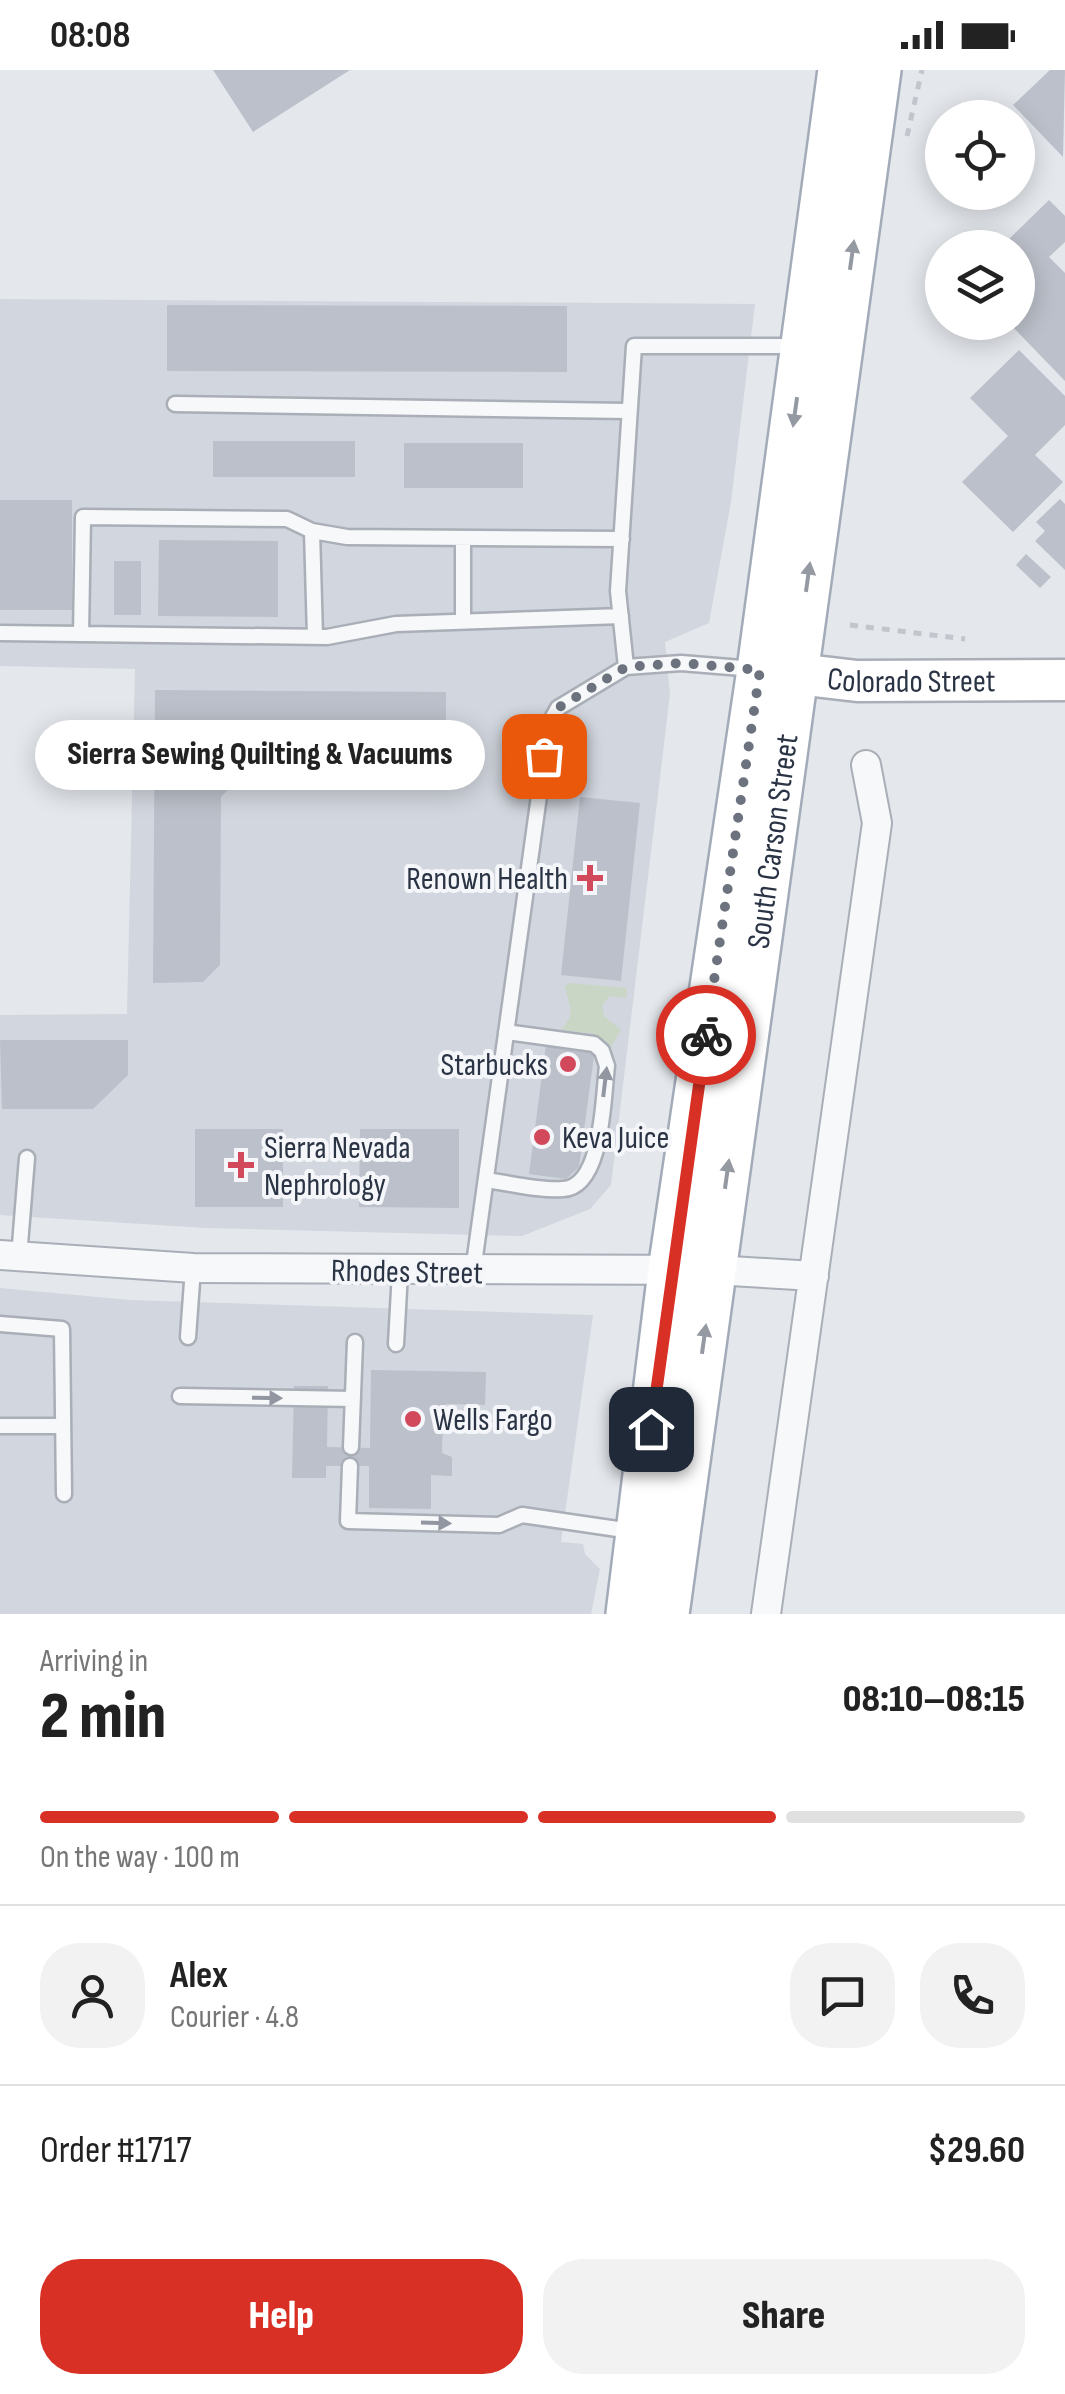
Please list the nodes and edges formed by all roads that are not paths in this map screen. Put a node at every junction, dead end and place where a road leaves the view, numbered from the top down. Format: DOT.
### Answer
graph roads {
  1 [pos="840,70"];
  2 [pos="878,70"];
  3 [pos="804,346"];
  4 [pos="175,404"];
  5 [pos="628,411"];
  6 [pos="312,530"];
  7 [pos="462,538"];
  8 [pos="622,539"];
  9 [pos="621,616"];
  10 [pos="462,621"];
  11 [pos="0,633"];
  12 [pos="82,634"];
  13 [pos="315,637"];
  14 [pos="626,667"];
  15 [pos="777,672"];
  16 [pos="1065,680"];
  17 [pos="866,765"];
  18 [pos="506,1032"];
  19 [pos="28,1158"];
  20 [pos="486,1180"];
  21 [pos="10,1256"];
  22 [pos="192,1268"];
  23 [pos="692,1271"];
  24 [pos="400,1272"];
  25 [pos="473,1272"];
  26 [pos="814,1276"];
  27 [pos="0,1324"];
  28 [pos="188,1337"];
  29 [pos="355,1342"];
  30 [pos="396,1344"];
  31 [pos="180,1396"];
  32 [pos="353,1399"];
  33 [pos="0,1426"];
  34 [pos="63,1426"];
  35 [pos="352,1447"];
  36 [pos="350,1466"];
  37 [pos="64,1494"];
  38 [pos="657,1534"];
  39 [pos="629,1614"];
  40 [pos="666,1614"];
  41 [pos="766,1614"];
  1 -- 3 [label="main road, South Carson Street"];
  15 -- 2 [label="main road, South Carson Street, one-way"];
  3 -- 5 [label="lane"];
  3 -- 15 [label="main road, South Carson Street, one-way"];
  4 -- 5 [label="lane"];
  5 -- 8 [label="lane"];
  6 -- 7 [label="lane"];
  6 -- 12 [label="lane"];
  6 -- 13 [label="lane"];
  7 -- 8 [label="lane"];
  7 -- 10 [label="lane"];
  8 -- 9 [label="lane"];
  9 -- 10 [label="lane"];
  9 -- 14 [label="lane"];
  10 -- 13 [label="lane"];
  11 -- 12 [label="lane"];
  12 -- 13 [label="lane"];
  14 -- 15 [label="lane"];
  14 -- 18 [label="lane"];
  15 -- 16 [label="street, Colorado Street"];
  15 -- 23 [label="main road, South Carson Street"];
  17 -- 26 [label="street"];
  18 -- 20 [label="lane"];
  20 -- 18 [label="lane, one-way"];
  19 -- 21 [label="lane"];
  20 -- 25 [label="lane"];
  21 -- 22 [label="street, Rhodes Street"];
  22 -- 24 [label="street, Rhodes Street"];
  22 -- 28 [label="lane"];
  23 -- 25 [label="street, Rhodes Street"];
  23 -- 26 [label="street, Rhodes Street"];
  23 -- 38 [label="main road, South Carson Street"];
  24 -- 25 [label="street, Rhodes Street"];
  24 -- 30 [label="lane"];
  26 -- 41 [label="street"];
  27 -- 34 [label="lane"];
  29 -- 32 [label="lane"];
  31 -- 32 [label="lane, one-way"];
  32 -- 35 [label="lane"];
  33 -- 34 [label="lane"];
  34 -- 37 [label="lane"];
  36 -- 38 [label="lane, one-way"];
  38 -- 39 [label="main road, South Carson Street"];
  38 -- 40 [label="main road, South Carson Street"];
}
